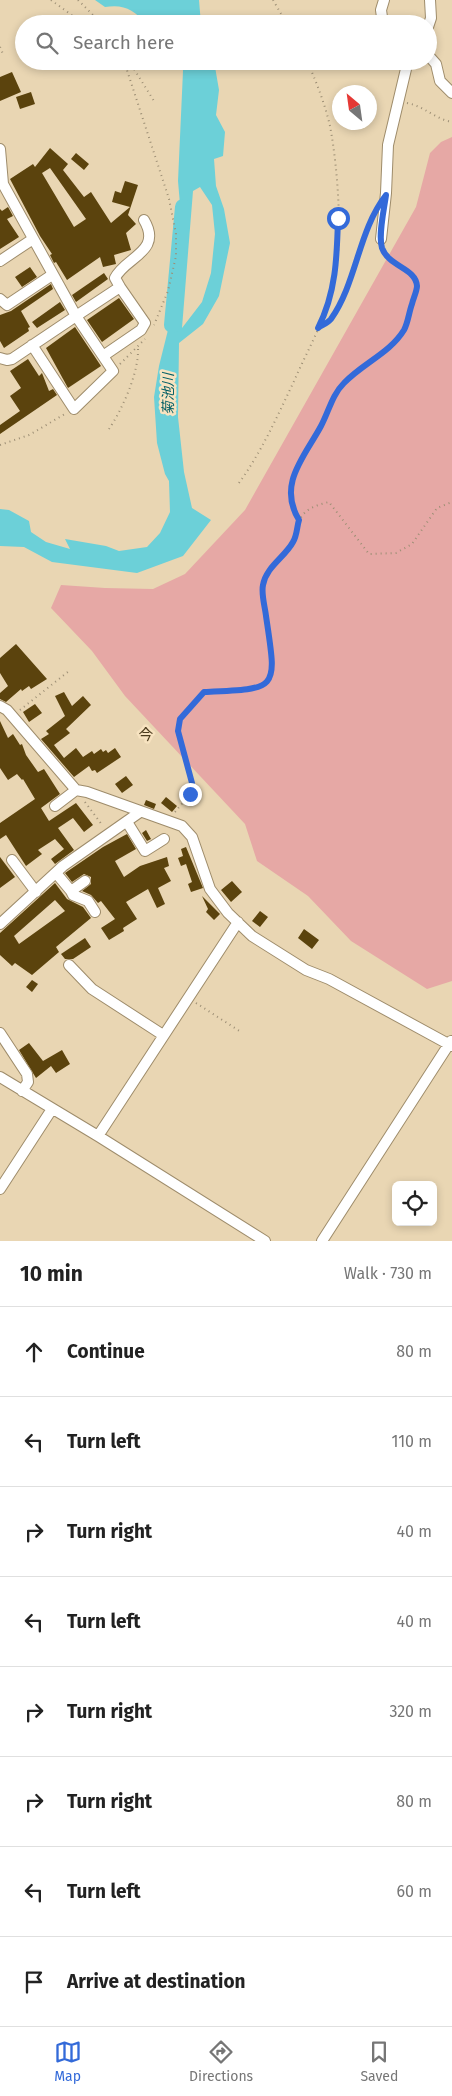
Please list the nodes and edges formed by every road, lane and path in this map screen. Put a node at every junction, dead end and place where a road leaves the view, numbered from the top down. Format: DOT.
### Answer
graph roads {
  1 [pos="51,0"];
  2 [pos="78,0"];
  3 [pos="273,0"];
  4 [pos="384,0"];
  5 [pos="430,0"];
  6 [pos="72,15"];
  7 [pos="93,15"];
  8 [pos="282,15"];
  9 [pos="382,15"];
  10 [pos="431,15"];
  11 [pos="0,47"];
  12 [pos="3,54"];
  13 [pos="437,68"];
  14 [pos="134,70"];
  15 [pos="311,70"];
  16 [pos="406,70"];
  17 [pos="452,93"];
  18 [pos="154,102"];
  19 [pos="400,102"];
  20 [pos="452,122"];
  21 [pos="0,149"];
  22 [pos="376,208"];
  23 [pos="144,220"];
  24 [pos="33,239"];
  25 [pos="381,239"];
  26 [pos="0,261"];
  27 [pos="52,275"];
  28 [pos="120,287"];
  29 [pos="0,299"];
  30 [pos="76,316"];
  31 [pos="318,328"];
  32 [pos="32,345"];
  33 [pos="138,348"];
  34 [pos="103,356"];
  35 [pos="0,358"];
  36 [pos="74,409"];
  37 [pos="109,429"];
  38 [pos="0,445"];
  39 [pos="239,483"];
  40 [pos="452,502"];
  41 [pos="299,520"];
  42 [pos="68,671"];
  43 [pos="0,706"];
  44 [pos="13,717"];
  45 [pos="76,790"];
  46 [pos="55,806"];
  47 [pos="140,812"];
  48 [pos="170,821"];
  49 [pos="127,822"];
  50 [pos="109,834"];
  51 [pos="164,839"];
  52 [pos="12,860"];
  53 [pos="56,873"];
  54 [pos="86,881"];
  55 [pos="71,891"];
  56 [pos="36,892"];
  57 [pos="96,912"];
  58 [pos="238,922"];
  59 [pos="0,924"];
  60 [pos="69,965"];
  61 [pos="187,997"];
  62 [pos="242,1032"];
  63 [pos="0,1033"];
  64 [pos="163,1035"];
  65 [pos="451,1044"];
  66 [pos="0,1077"];
  67 [pos="22,1091"];
  68 [pos="52,1109"];
  69 [pos="98,1136"];
  70 [pos="0,1189"];
  71 [pos="265,1241"];
  72 [pos="322,1241"];
  1 -- 6 [label="path"];
  2 -- 7 [label="path"];
  3 -- 8 [label="path"];
  4 -- 9 [label="street"];
  5 -- 10 [label="street"];
  11 -- 12 [label="path"];
  13 -- 17 [label="street"];
  14 -- 18 [label="path"];
  15 -- 31 [label="path"];
  16 -- 19 [label="street"];
  19 -- 20 [label="path"];
  19 -- 25 [label="street"];
  21 -- 24 [label="street"];
  22 -- 31 [label="path"];
  23 -- 28 [label="street"];
  24 -- 26 [label="street"];
  24 -- 27 [label="street"];
  25 -- 41 [label="path"];
  27 -- 29 [label="street"];
  27 -- 30 [label="street"];
  28 -- 30 [label="street"];
  28 -- 34 [label="street"];
  30 -- 32 [label="street"];
  30 -- 34 [label="street"];
  31 -- 39 [label="path"];
  32 -- 35 [label="street"];
  32 -- 36 [label="street"];
  33 -- 37 [label="path"];
  34 -- 36 [label="street"];
  36 -- 38 [label="path"];
  40 -- 41 [label="path"];
  41 -- 48 [label="path"];
  42 -- 44 [label="path"];
  43 -- 44 [label="street"];
  44 -- 45 [label="street"];
  45 -- 46 [label="street"];
  45 -- 47 [label="street"];
  45 -- 50 [label="path"];
  47 -- 48 [label="street"];
  47 -- 49 [label="street"];
  48 -- 58 [label="street"];
  49 -- 50 [label="street"];
  49 -- 51 [label="street"];
  50 -- 53 [label="street"];
  52 -- 56 [label="street"];
  53 -- 55 [label="street"];
  53 -- 56 [label="street"];
  54 -- 55 [label="street"];
  55 -- 57 [label="street"];
  56 -- 59 [label="street"];
  58 -- 61 [label="street"];
  58 -- 65 [label="street"];
  60 -- 64 [label="street"];
  61 -- 62 [label="path"];
  61 -- 64 [label="street"];
  63 -- 67 [label="street"];
  64 -- 69 [label="street"];
  65 -- 72 [label="street"];
  66 -- 67 [label="street"];
  67 -- 68 [label="street"];
  68 -- 69 [label="street"];
  68 -- 70 [label="street"];
  69 -- 71 [label="street"];
}
